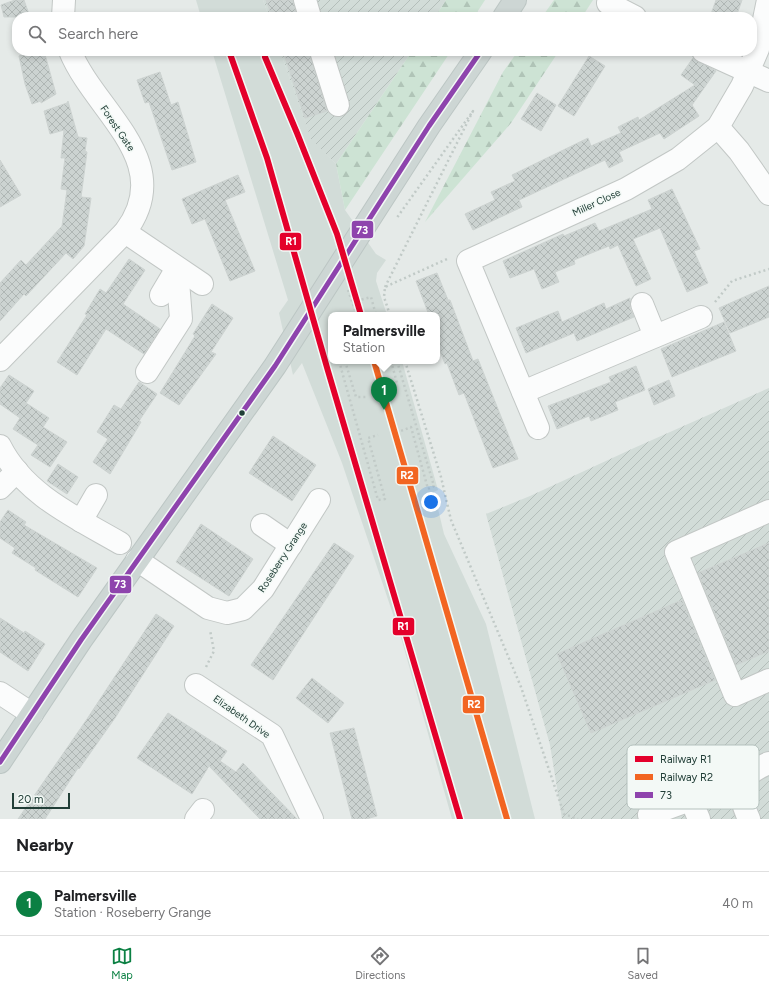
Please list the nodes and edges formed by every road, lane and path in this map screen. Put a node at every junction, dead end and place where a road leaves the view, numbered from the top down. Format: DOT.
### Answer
graph roads {
  1 [pos="64,0"];
  2 [pos="304,0"];
  3 [pos="515,0"];
  4 [pos="768,0"];
  5 [pos="605,7"];
  6 [pos="63,12"];
  7 [pos="308,12"];
  8 [pos="507,12"];
  9 [pos="620,12"];
  10 [pos="757,52"];
  11 [pos="72,56"];
  12 [pos="323,56"];
  13 [pos="478,56"];
  14 [pos="713,56"];
  15 [pos="755,56"];
  16 [pos="749,73"];
  17 [pos="769,82"];
  18 [pos="338,105"];
  19 [pos="718,127"];
  20 [pos="769,194"];
  21 [pos="392,224"];
  22 [pos="125,232"];
  23 [pos="468,261"];
  24 [pos="177,268"];
  25 [pos="769,269"];
  26 [pos="202,284"];
  27 [pos="385,287"];
  28 [pos="161,295"];
  29 [pos="352,302"];
  30 [pos="642,304"];
  31 [pos="375,312"];
  32 [pos="389,312"];
  33 [pos="701,317"];
  34 [pos="655,336"];
  35 [pos="0,360"];
  36 [pos="340,364"];
  37 [pos="346,364"];
  38 [pos="392,364"];
  39 [pos="398,364"];
  40 [pos="406,364"];
  41 [pos="147,372"];
  42 [pos="388,386"];
  43 [pos="523,392"];
  44 [pos="367,397"];
  45 [pos="538,428"];
  46 [pos="401,431"];
  47 [pos="378,435"];
  48 [pos="0,446"];
  49 [pos="17,471"];
  50 [pos="0,488"];
  51 [pos="96,495"];
  52 [pos="319,500"];
  53 [pos="769,511"];
  54 [pos="81,521"];
  55 [pos="262,525"];
  56 [pos="120,543"];
  57 [pos="291,545"];
  58 [pos="137,560"];
  59 [pos="204,626"];
  60 [pos="769,680"];
  61 [pos="196,685"];
  62 [pos="0,693"];
  63 [pos="32,714"];
  64 [pos="0,762"];
  65 [pos="769,763"];
  66 [pos="759,768"];
  67 [pos="695,809"];
  68 [pos="744,809"];
  69 [pos="649,815"];
  70 [pos="312,819"];
  71 [pos="578,819"];
  72 [pos="748,819"];
  1 -- 6 [label="street"];
  2 -- 7 [label="street"];
  3 -- 8 [label="main road"];
  4 -- 10 [label="street, Miller Close"];
  5 -- 9 [label="street"];
  11 -- 22 [label="street, Forest Gate"];
  12 -- 18 [label="street"];
  13 -- 58 [label="main road"];
  14 -- 16 [label="street"];
  15 -- 16 [label="street, Miller Close"];
  16 -- 17 [label="street"];
  16 -- 19 [label="street, Miller Close"];
  19 -- 20 [label="street"];
  19 -- 23 [label="street, Miller Close"];
  21 -- 27 [label="path"];
  22 -- 24 [label="street"];
  22 -- 35 [label="street, Forest Gate"];
  23 -- 27 [label="path"];
  23 -- 43 [label="street"];
  24 -- 26 [label="street"];
  24 -- 28 [label="street"];
  24 -- 41 [label="street"];
  25 -- 33 [label="path"];
  27 -- 32 [label="path"];
  29 -- 31 [label="path"];
  30 -- 34 [label="street"];
  33 -- 34 [label="street"];
  34 -- 43 [label="street"];
  36 -- 47 [label="path"];
  37 -- 44 [label="path"];
  38 -- 42 [label="path"];
  39 -- 46 [label="path"];
  40 -- 71 [label="path"];
  43 -- 45 [label="street"];
  48 -- 49 [label="street"];
  49 -- 50 [label="street"];
  49 -- 54 [label="street"];
  51 -- 54 [label="street"];
  52 -- 57 [label="street, Roseberry Grange"];
  53 -- 60 [label="street"];
  54 -- 56 [label="street"];
  55 -- 57 [label="street"];
  57 -- 58 [label="street, Roseberry Grange"];
  58 -- 63 [label="main road"];
  59 -- 61 [label="path"];
  61 -- 70 [label="street, Elizabeth Drive"];
  62 -- 63 [label="street"];
  63 -- 64 [label="main road"];
  65 -- 66 [label="street"];
  67 -- 69 [label="street"];
  68 -- 72 [label="street"];
}
